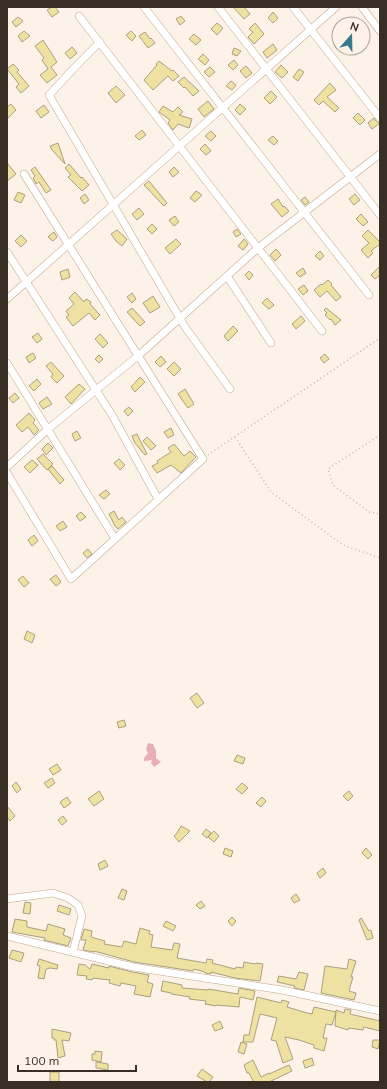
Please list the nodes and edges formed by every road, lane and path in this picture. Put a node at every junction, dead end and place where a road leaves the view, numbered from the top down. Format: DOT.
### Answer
graph roads {
  1 [pos="144,7"];
  2 [pos="218,7"];
  3 [pos="293,7"];
  4 [pos="336,7"];
  5 [pos="362,7"];
  6 [pos="79,16"];
  7 [pos="311,29"];
  8 [pos="380,31"];
  9 [pos="100,42"];
  10 [pos="266,69"];
  11 [pos="223,108"];
  12 [pos="380,118"];
  13 [pos="180,146"];
  14 [pos="380,154"];
  15 [pos="24,174"];
  16 [pos="350,177"];
  17 [pos="114,205"];
  18 [pos="304,212"];
  19 [pos="380,215"];
  20 [pos="68,244"];
  21 [pos="258,248"];
  22 [pos="7,252"];
  23 [pos="227,276"];
  24 [pos="26,282"];
  25 [pos="369,296"];
  26 [pos="7,299"];
  27 [pos="181,318"];
  28 [pos="322,331"];
  29 [pos="380,338"];
  30 [pos="271,343"];
  31 [pos="138,356"];
  32 [pos="7,363"];
  33 [pos="230,389"];
  34 [pos="96,390"];
  35 [pos="48,429"];
  36 [pos="380,435"];
  37 [pos="235,436"];
  38 [pos="203,459"];
  39 [pos="7,467"];
  40 [pos="7,473"];
  41 [pos="158,499"];
  42 [pos="380,514"];
  43 [pos="115,539"];
  44 [pos="380,558"];
  45 [pos="7,899"];
  46 [pos="7,936"];
  47 [pos="73,952"];
  48 [pos="380,1011"];
  1 -- 11 [label="street"];
  2 -- 10 [label="street"];
  3 -- 7 [label="street"];
  4 -- 7 [label="street"];
  5 -- 8 [label="street"];
  6 -- 9 [label="street"];
  7 -- 10 [label="street"];
  7 -- 12 [label="street"];
  9 -- 13 [label="street"];
  9 -- 17 [label="street"];
  10 -- 11 [label="street"];
  10 -- 16 [label="street"];
  11 -- 13 [label="street"];
  11 -- 18 [label="street"];
  13 -- 17 [label="street"];
  13 -- 21 [label="street"];
  14 -- 16 [label="street"];
  15 -- 20 [label="street"];
  16 -- 18 [label="street"];
  16 -- 19 [label="street"];
  17 -- 20 [label="street"];
  17 -- 27 [label="street"];
  18 -- 21 [label="street"];
  18 -- 25 [label="street"];
  20 -- 24 [label="street"];
  20 -- 31 [label="street"];
  21 -- 23 [label="street"];
  21 -- 28 [label="street"];
  22 -- 24 [label="street"];
  23 -- 27 [label="street"];
  23 -- 30 [label="street"];
  24 -- 26 [label="street"];
  24 -- 34 [label="street"];
  27 -- 31 [label="street"];
  27 -- 33 [label="street"];
  29 -- 37 [label="path"];
  31 -- 34 [label="street"];
  31 -- 38 [label="street"];
  32 -- 35 [label="street"];
  34 -- 35 [label="street"];
  34 -- 41 [label="street"];
  35 -- 39 [label="street"];
  35 -- 43 [label="street"];
  36 -- 42 [label="path"];
  37 -- 38 [label="path"];
  37 -- 44 [label="path"];
  38 -- 41 [label="street"];
  40 -- 43 [label="street"];
  41 -- 43 [label="street"];
  45 -- 47 [label="street"];
  46 -- 47 [label="street"];
  47 -- 48 [label="street"];
}
